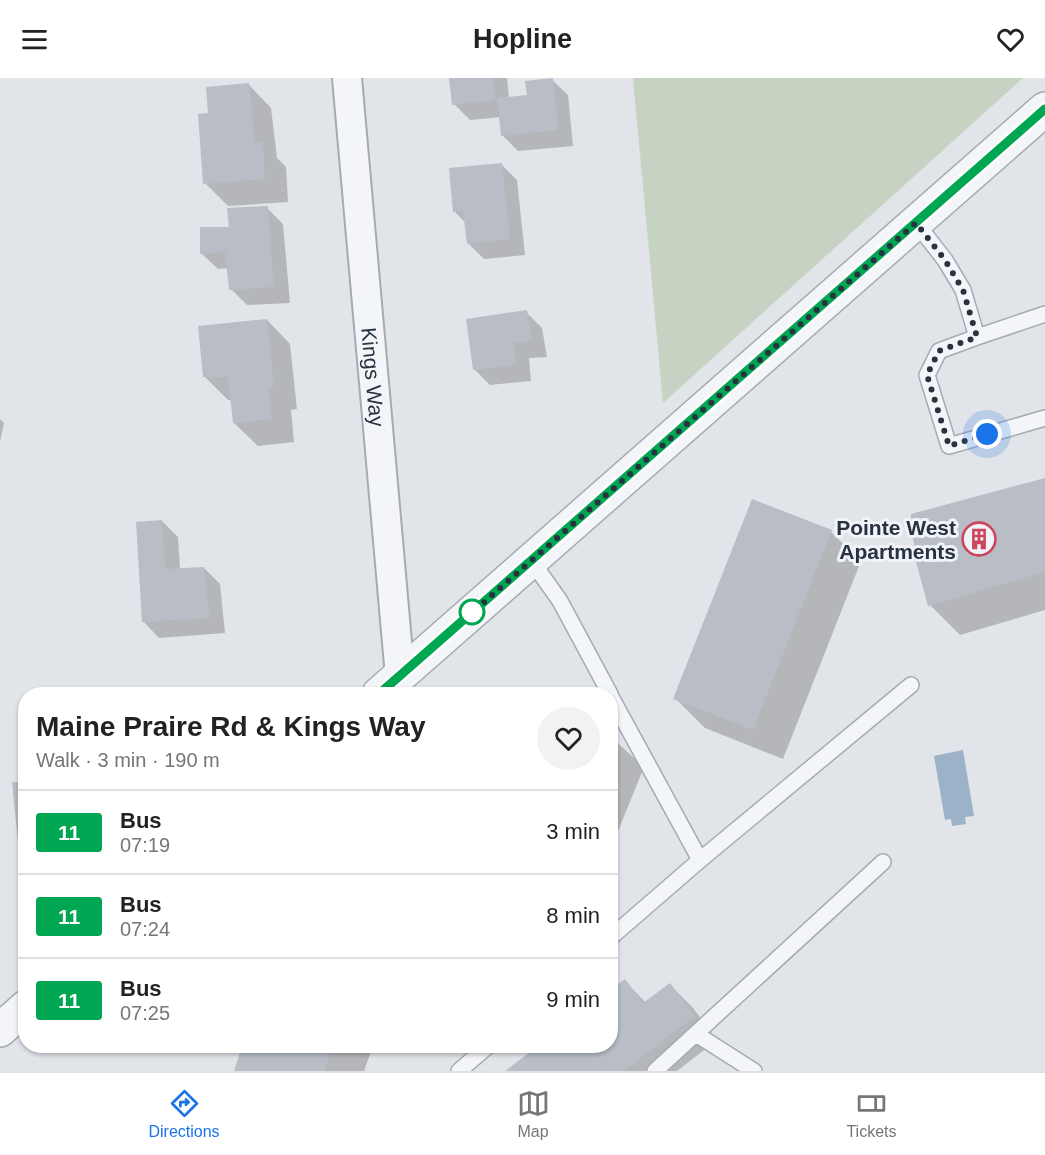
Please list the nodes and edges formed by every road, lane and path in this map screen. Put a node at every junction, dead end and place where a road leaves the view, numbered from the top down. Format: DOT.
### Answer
graph roads {
  1 [pos="347,78"];
  2 [pos="1045,110"];
  3 [pos="916,223"];
  4 [pos="1045,314"];
  5 [pos="977,337"];
  6 [pos="1045,418"];
  7 [pos="531,560"];
  8 [pos="389,685"];
  9 [pos="911,685"];
  10 [pos="606,687"];
  11 [pos="618,710"];
  12 [pos="700,860"];
  13 [pos="883,862"];
  14 [pos="618,931"];
  15 [pos="18,1014"];
  16 [pos="0,1030"];
  17 [pos="696,1034"];
  18 [pos="480,1053"];
  19 [pos="459,1071"];
  20 [pos="655,1071"];
  21 [pos="754,1071"];
  1 -- 8 [label="street, Kings Way"];
  2 -- 3 [label="street"];
  3 -- 5 [label="lane"];
  3 -- 7 [label="street"];
  4 -- 5 [label="lane"];
  5 -- 6 [label="lane"];
  7 -- 8 [label="street"];
  7 -- 10 [label="lane"];
  9 -- 12 [label="lane"];
  11 -- 12 [label="lane"];
  12 -- 14 [label="lane"];
  13 -- 17 [label="lane"];
  15 -- 16 [label="street"];
  17 -- 20 [label="lane"];
  17 -- 21 [label="lane"];
  18 -- 19 [label="lane"];
}
